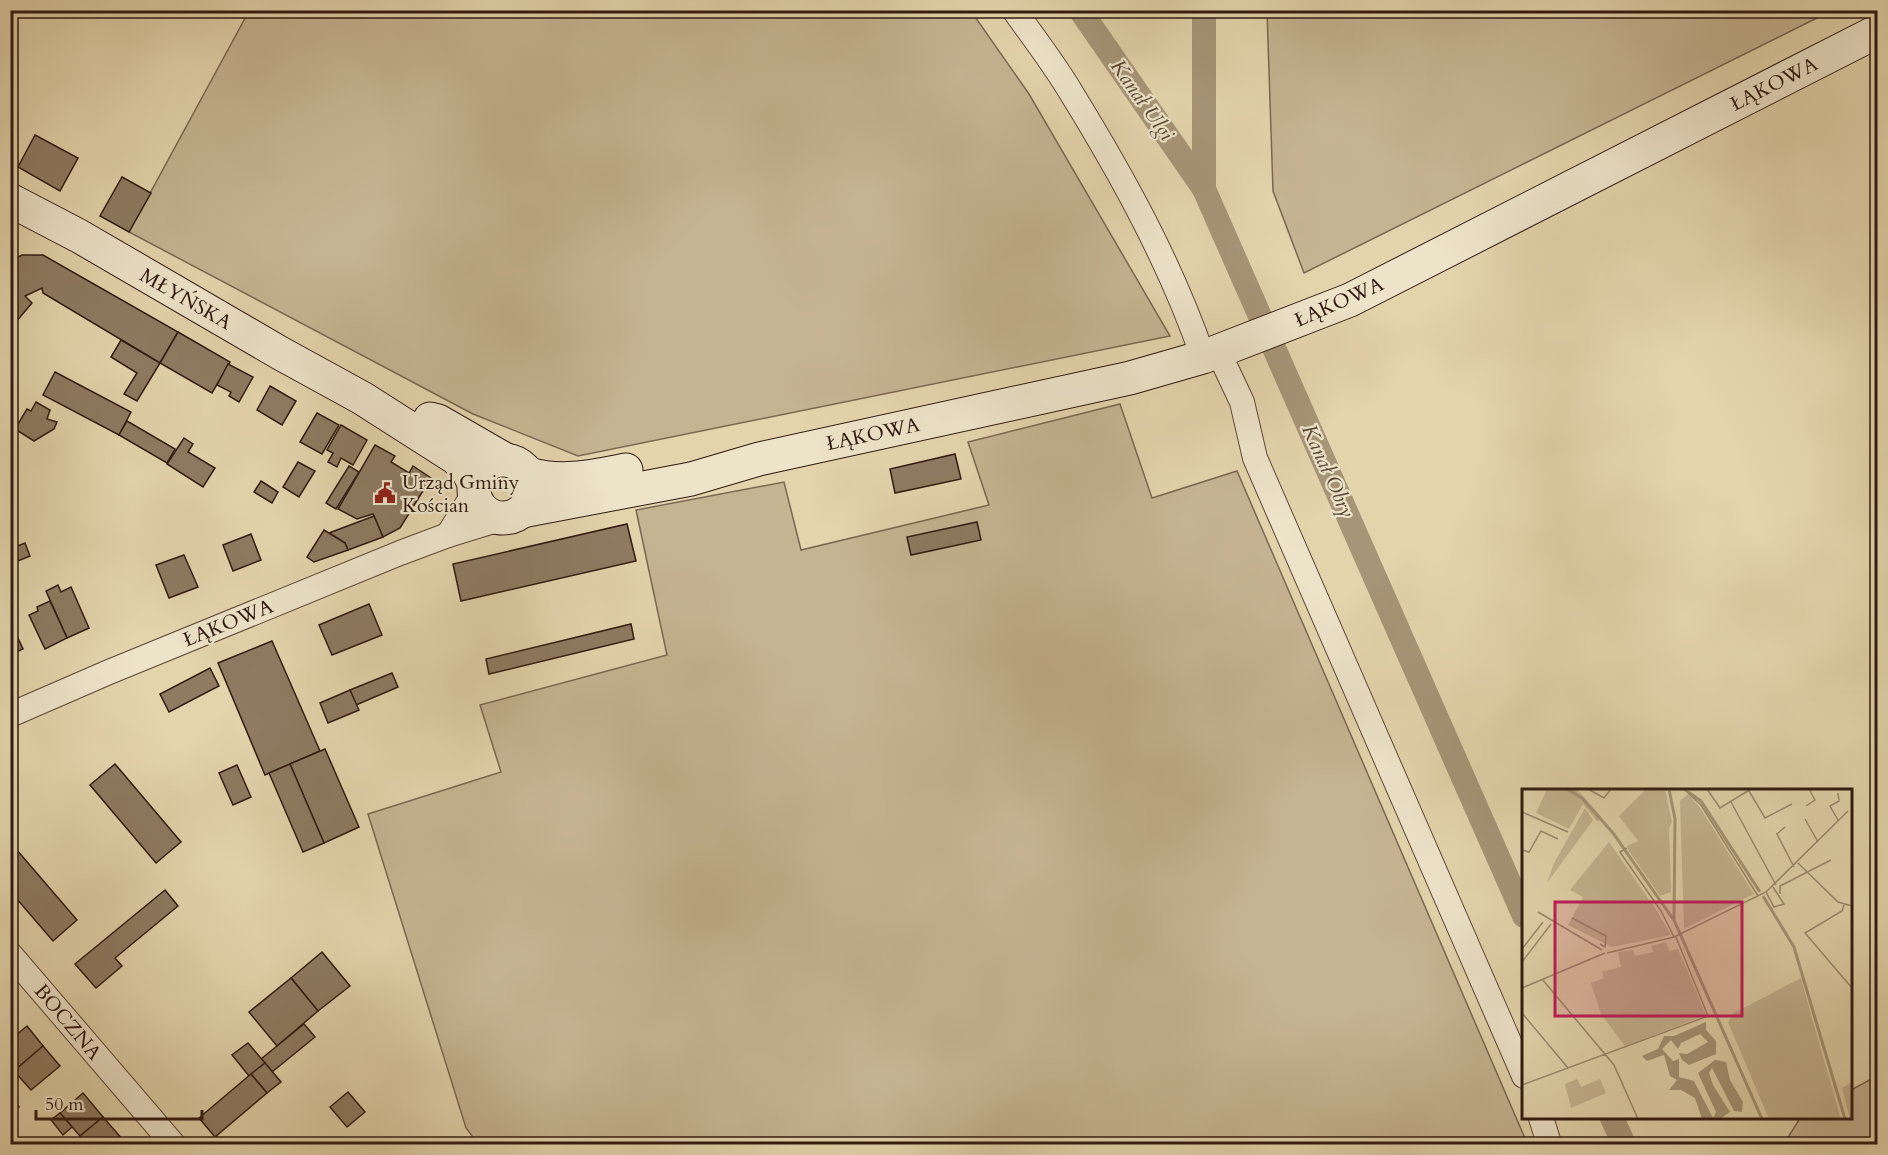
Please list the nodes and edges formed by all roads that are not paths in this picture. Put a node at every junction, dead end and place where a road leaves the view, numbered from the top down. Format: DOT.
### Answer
graph roads {
  1 [pos="1014,10"];
  2 [pos="1878,31"];
  3 [pos="10,200"];
  4 [pos="1216,352"];
  5 [pos="362,398"];
  6 [pos="759,459"];
  7 [pos="517,467"];
  8 [pos="474,488"];
  9 [pos="513,515"];
  10 [pos="448,535"];
  11 [pos="10,715"];
  12 [pos="10,954"];
  13 [pos="1522,1071"];
  14 [pos="1541,1119"];
  15 [pos="173,1144"];
  16 [pos="1545,1144"];
  1 -- 4 [label="street"];
  2 -- 4 [label="street, ŁĄKOWA"];
  3 -- 5 [label="street, MŁYŃSKA"];
  4 -- 6 [label="street, ŁĄKOWA"];
  4 -- 13 [label="street"];
  5 -- 7 [label="street, MŁYŃSKA"];
  5 -- 8 [label="street, MŁYŃSKA"];
  6 -- 7 [label="street, ŁĄKOWA"];
  6 -- 9 [label="street, ŁĄKOWA"];
  7 -- 8 [label="street"];
  7 -- 9 [label="street"];
  8 -- 9 [label="street"];
  8 -- 10 [label="street"];
  9 -- 10 [label="street, ŁĄKOWA"];
  10 -- 11 [label="street, ŁĄKOWA"];
  12 -- 15 [label="street, BOCZNA"];
  14 -- 16 [label="street"];
}
